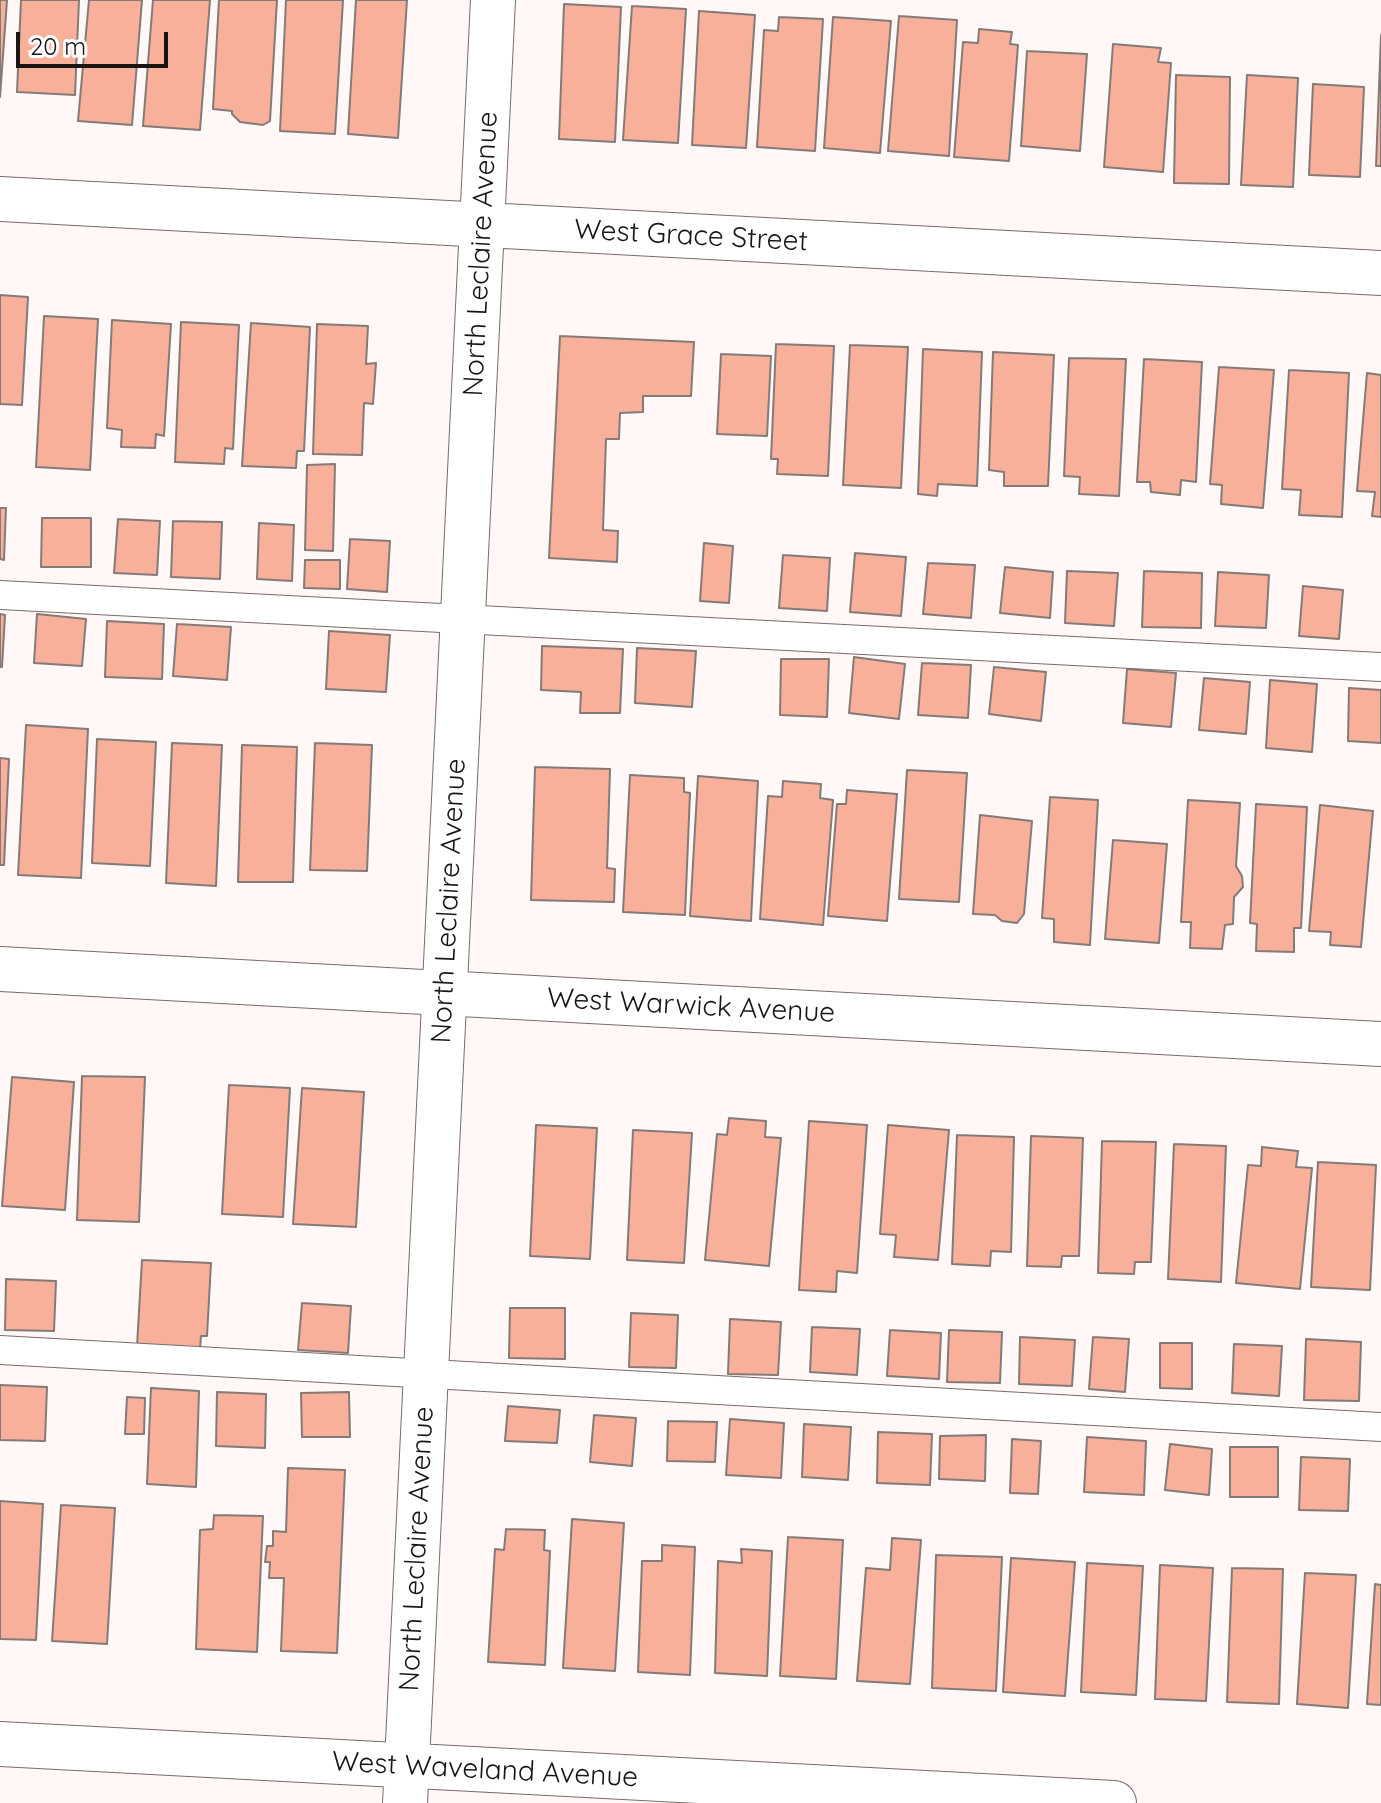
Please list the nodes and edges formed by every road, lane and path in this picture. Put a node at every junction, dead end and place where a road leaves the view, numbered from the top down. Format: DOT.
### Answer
graph roads {
  1 [pos="493,0"];
  2 [pos="0,199"];
  3 [pos="483,225"];
  4 [pos="1381,273"];
  5 [pos="0,595"];
  6 [pos="463,620"];
  7 [pos="1381,667"];
  8 [pos="0,969"];
  9 [pos="445,993"];
  10 [pos="1381,1044"];
  11 [pos="0,1350"];
  12 [pos="426,1373"];
  13 [pos="1381,1427"];
  14 [pos="0,1744"];
  15 [pos="406,1784"];
  16 [pos="1114,1803"];
  1 -- 3 [label="street, North Leclaire Avenue"];
  2 -- 3 [label="street, West Grace Street"];
  3 -- 4 [label="street, West Grace Street"];
  3 -- 6 [label="street, North Leclaire Avenue"];
  5 -- 6 [label="lane"];
  6 -- 7 [label="lane"];
  6 -- 9 [label="street, North Leclaire Avenue"];
  8 -- 9 [label="street, West Warwick Avenue"];
  9 -- 10 [label="street, West Warwick Avenue"];
  9 -- 12 [label="street, North Leclaire Avenue"];
  11 -- 12 [label="lane"];
  12 -- 13 [label="lane"];
  12 -- 15 [label="street, North Leclaire Avenue"];
  14 -- 15 [label="street, West Waveland Avenue"];
  15 -- 16 [label="street, West Waveland Avenue"];
}
